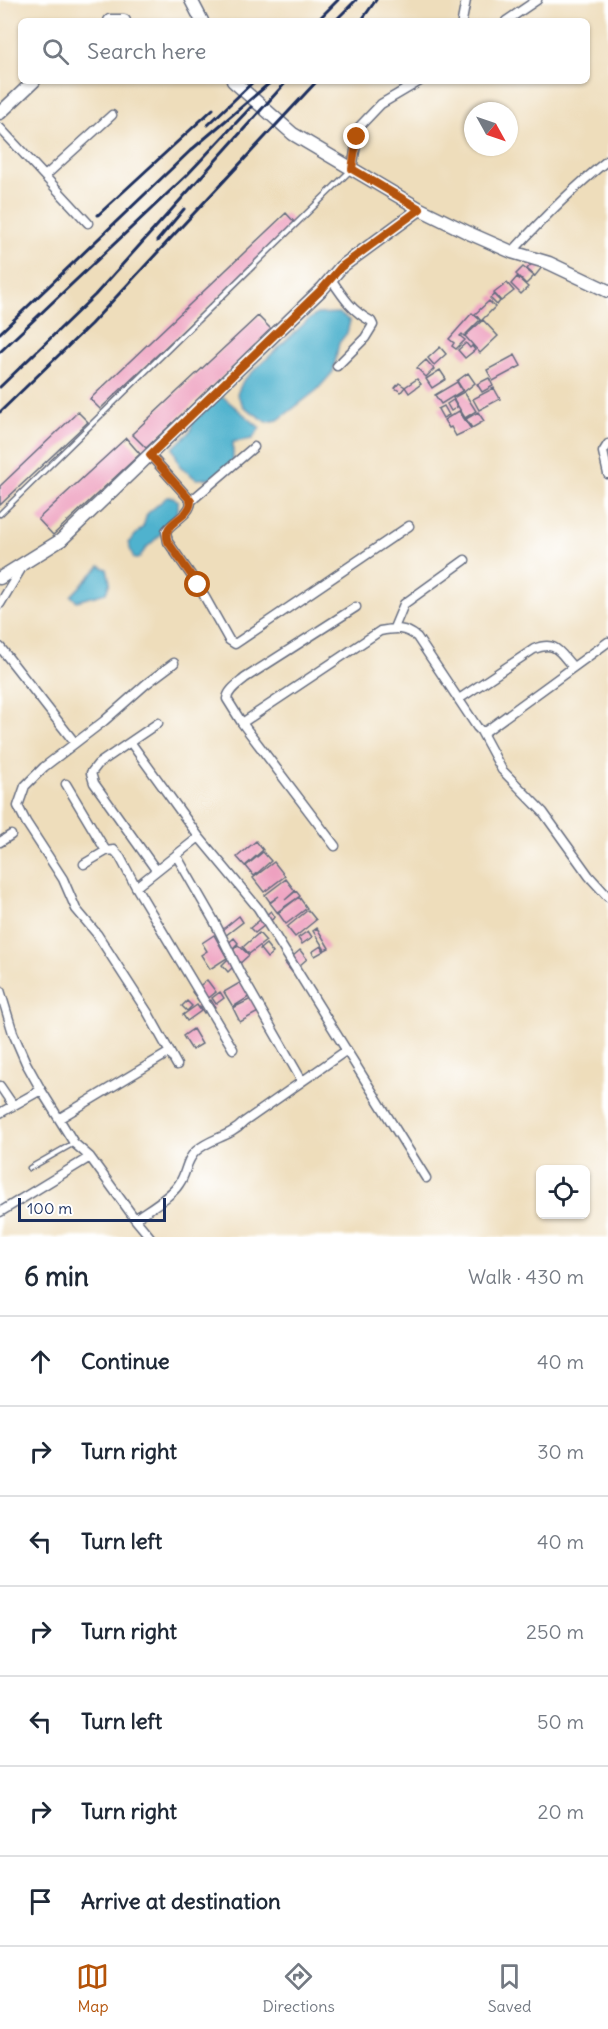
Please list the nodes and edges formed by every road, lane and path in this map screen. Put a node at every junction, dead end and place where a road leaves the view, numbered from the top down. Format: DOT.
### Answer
graph roads {
  1 [pos="191,0"];
  2 [pos="466,0"];
  3 [pos="537,0"];
  4 [pos="200,18"];
  5 [pos="463,18"];
  6 [pos="510,18"];
  7 [pos="31,84"];
  8 [pos="235,84"];
  9 [pos="415,84"];
  10 [pos="0,113"];
  11 [pos="112,115"];
  12 [pos="0,128"];
  13 [pos="608,160"];
  14 [pos="352,169"];
  15 [pos="45,176"];
  16 [pos="420,209"];
  17 [pos="88,223"];
  18 [pos="512,252"];
  19 [pos="331,279"];
  20 [pos="608,291"];
  21 [pos="338,366"];
  22 [pos="608,444"];
  23 [pos="254,447"];
  24 [pos="150,455"];
  25 [pos="608,474"];
  26 [pos="191,501"];
  27 [pos="0,514"];
  28 [pos="409,526"];
  29 [pos="465,560"];
  30 [pos="25,561"];
  31 [pos="0,578"];
  32 [pos="0,604"];
  33 [pos="356,607"];
  34 [pos="394,628"];
  35 [pos="608,642"];
  36 [pos="0,646"];
  37 [pos="174,663"];
  38 [pos="573,667"];
  39 [pos="459,699"];
  40 [pos="158,723"];
  41 [pos="242,723"];
  42 [pos="481,731"];
  43 [pos="131,742"];
  44 [pos="75,743"];
  45 [pos="66,784"];
  46 [pos="11,835"];
  47 [pos="199,837"];
  48 [pos="0,842"];
  49 [pos="334,846"];
  50 [pos="106,851"];
  51 [pos="176,855"];
  52 [pos="84,864"];
  53 [pos="156,870"];
  54 [pos="136,887"];
  55 [pos="608,897"];
  56 [pos="0,990"];
  57 [pos="233,1049"];
  58 [pos="347,1050"];
  59 [pos="170,1052"];
  60 [pos="177,1065"];
  61 [pos="302,1081"];
  62 [pos="0,1086"];
  63 [pos="41,1090"];
  64 [pos="13,1105"];
  65 [pos="0,1113"];
  66 [pos="60,1118"];
  67 [pos="74,1143"];
  68 [pos="90,1157"];
  69 [pos="30,1168"];
  70 [pos="426,1178"];
  71 [pos="0,1212"];
  72 [pos="135,1219"];
  73 [pos="150,1237"];
  1 -- 4 [label="street"];
  2 -- 5 [label="street"];
  3 -- 6 [label="street"];
  7 -- 10 [label="street"];
  8 -- 14 [label="street"];
  9 -- 14 [label="street"];
  11 -- 15 [label="street"];
  12 -- 15 [label="street"];
  13 -- 18 [label="street"];
  14 -- 16 [label="street"];
  14 -- 27 [label="lane"];
  15 -- 17 [label="street"];
  16 -- 18 [label="street"];
  16 -- 19 [label="street"];
  18 -- 20 [label="street"];
  19 -- 21 [label="street"];
  19 -- 24 [label="street"];
  22 -- 25 [label="street"];
  23 -- 26 [label="street"];
  24 -- 26 [label="street"];
  24 -- 30 [label="street"];
  26 -- 28 [label="street"];
  29 -- 34 [label="street"];
  30 -- 31 [label="street"];
  30 -- 32 [label="street"];
  33 -- 41 [label="street"];
  34 -- 39 [label="street"];
  34 -- 41 [label="street"];
  35 -- 38 [label="street"];
  36 -- 44 [label="street"];
  37 -- 44 [label="street"];
  38 -- 39 [label="street"];
  38 -- 42 [label="street"];
  39 -- 42 [label="street"];
  40 -- 43 [label="street"];
  41 -- 49 [label="street"];
  42 -- 55 [label="street"];
  43 -- 47 [label="street"];
  43 -- 53 [label="street"];
  44 -- 59 [label="street"];
  45 -- 50 [label="street"];
  46 -- 48 [label="street"];
  47 -- 51 [label="street"];
  47 -- 58 [label="street"];
  50 -- 52 [label="street"];
  50 -- 54 [label="street"];
  51 -- 53 [label="street"];
  51 -- 61 [label="street"];
  53 -- 54 [label="street"];
  54 -- 57 [label="street"];
  56 -- 63 [label="street"];
  58 -- 61 [label="street"];
  58 -- 70 [label="street"];
  59 -- 60 [label="street"];
  59 -- 66 [label="street"];
  61 -- 72 [label="street"];
  62 -- 64 [label="street"];
  63 -- 64 [label="street"];
  63 -- 66 [label="street"];
  64 -- 65 [label="street"];
  66 -- 67 [label="street"];
  67 -- 68 [label="street"];
  67 -- 69 [label="lane"];
  68 -- 71 [label="street"];
  68 -- 72 [label="street"];
  72 -- 73 [label="street"];
}
